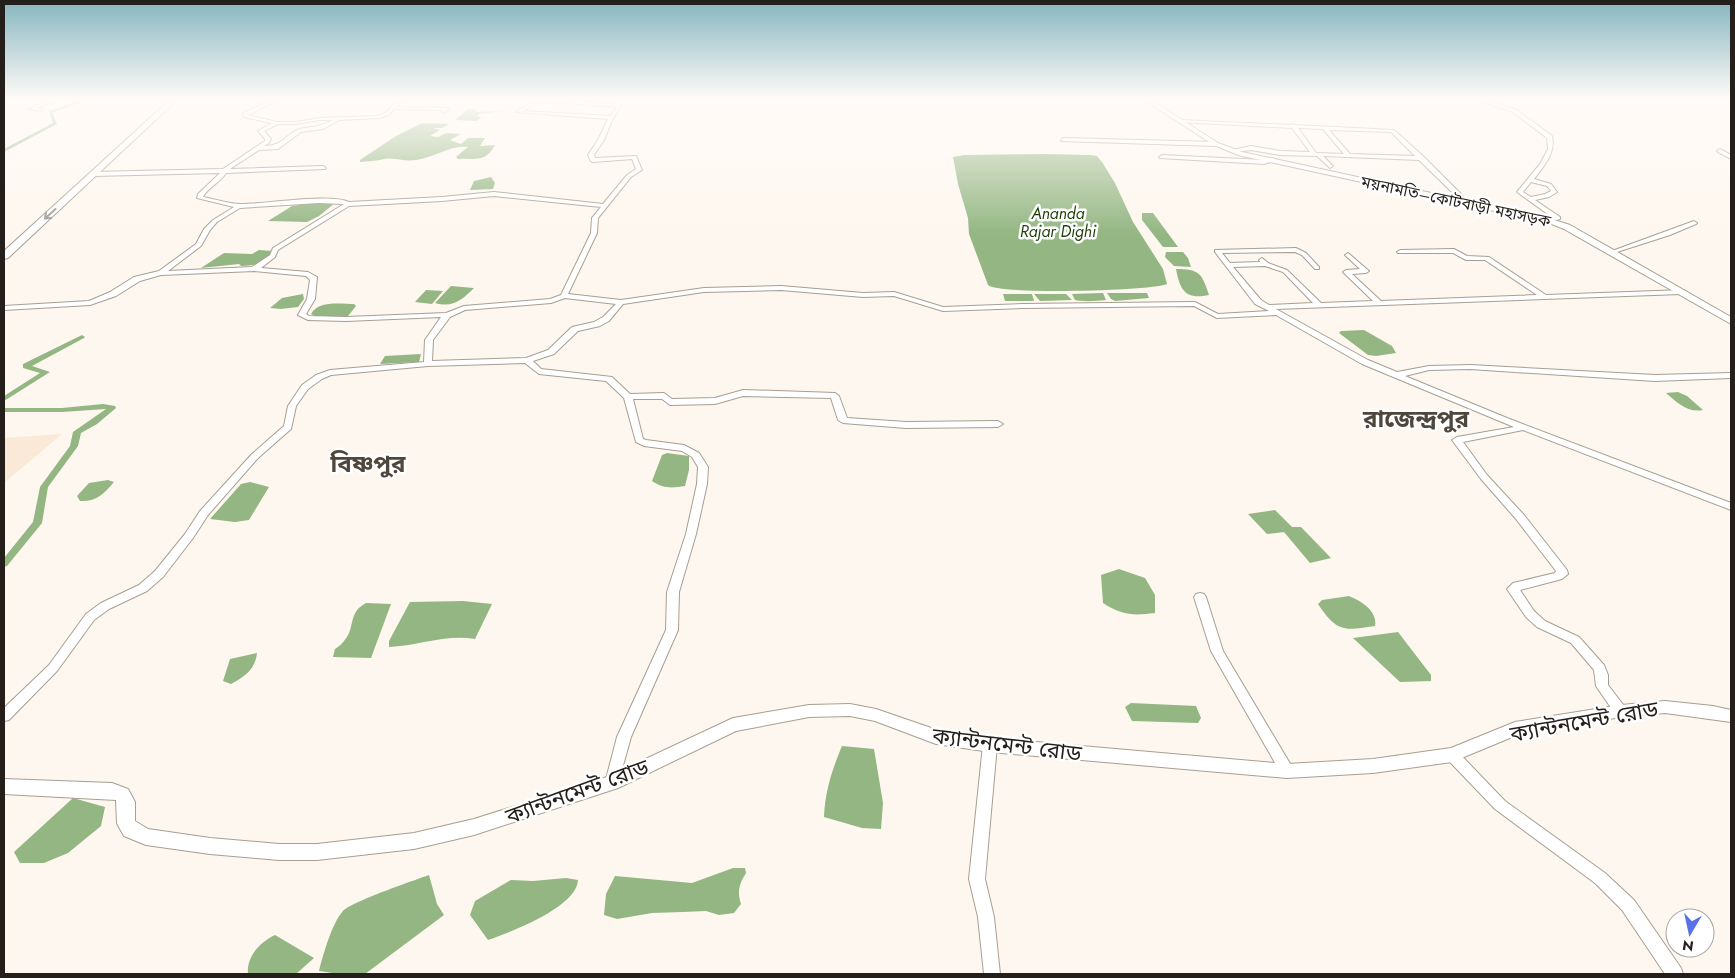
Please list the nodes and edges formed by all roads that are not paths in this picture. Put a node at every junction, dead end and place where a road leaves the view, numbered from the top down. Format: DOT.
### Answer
graph roads {
  1 [pos="116,144"];
  2 [pos="121,144"];
  3 [pos="264,144"];
  4 [pos="282,144"];
  5 [pos="599,144"];
  6 [pos="1206,144"];
  7 [pos="1216,144"];
  8 [pos="1221,144"];
  9 [pos="1306,144"];
  10 [pos="1338,144"];
  11 [pos="1406,144"];
  12 [pos="1551,144"];
  13 [pos="260,148"];
  14 [pos="1235,150"];
  15 [pos="1720,151"];
  16 [pos="1314,154"];
  17 [pos="1321,154"];
  18 [pos="1347,154"];
  19 [pos="1162,157"];
  20 [pos="1731,157"];
  21 [pos="1422,158"];
  22 [pos="1271,160"];
  23 [pos="1330,166"];
  24 [pos="324,168"];
  25 [pos="224,171"];
  26 [pos="93,174"];
  27 [pos="1532,180"];
  28 [pos="1529,199"];
  29 [pos="1461,200"];
  30 [pos="348,204"];
  31 [pos="239,206"];
  32 [pos="606,206"];
  33 [pos="1554,220"];
  34 [pos="1694,223"];
  35 [pos="4,244"];
  36 [pos="1253,250"];
  37 [pos="1615,251"];
  38 [pos="1400,252"];
  39 [pos="1348,255"];
  40 [pos="4,256"];
  41 [pos="1266,264"];
  42 [pos="1228,265"];
  43 [pos="1317,268"];
  44 [pos="254,269"];
  45 [pos="161,273"];
  46 [pos="1681,292"];
  47 [pos="564,296"];
  48 [pos="1546,298"];
  49 [pos="621,302"];
  50 [pos="1380,304"];
  51 [pos="1320,306"];
  52 [pos="1267,307"];
  53 [pos="4,308"];
  54 [pos="1278,313"];
  55 [pos="447,316"];
  56 [pos="1731,317"];
  57 [pos="1731,321"];
  58 [pos="528,360"];
  59 [pos="428,364"];
  60 [pos="1397,375"];
  61 [pos="1731,376"];
  62 [pos="628,397"];
  63 [pos="998,424"];
  64 [pos="1524,428"];
  65 [pos="1731,507"];
  66 [pos="1200,597"];
  67 [pos="1621,711"];
  68 [pos="4,716"];
  69 [pos="1731,716"];
  70 [pos="990,745"];
  71 [pos="1452,755"];
  72 [pos="1287,771"];
  73 [pos="612,783"];
  74 [pos="4,787"];
  75 [pos="992,974"];
  76 [pos="1675,974"];
  1 -- 35 [label="highway"];
  2 -- 26 [label="highway"];
  3 -- 13 [label="street"];
  4 -- 13 [label="street"];
  5 -- 32 [label="street"];
  6 -- 7 [label="street"];
  7 -- 22 [label="main road, ময়নামতি–কোটবাড়ী মহাসড়ক"];
  8 -- 14 [label="main road, ময়নামতি–কোটবাড়ী মহাসড়ক"];
  9 -- 16 [label="street"];
  10 -- 18 [label="street"];
  11 -- 21 [label="street"];
  12 -- 27 [label="street"];
  13 -- 25 [label="street"];
  14 -- 16 [label="street"];
  14 -- 22 [label="main road, ময়নামতি–কোটবাড়ী মহাসড়ক"];
  15 -- 20 [label="street"];
  16 -- 17 [label="street"];
  17 -- 18 [label="street"];
  17 -- 23 [label="street"];
  18 -- 21 [label="street"];
  19 -- 22 [label="street"];
  21 -- 29 [label="street"];
  22 -- 29 [label="main road, ময়নামতি–কোটবাড়ী মহাসড়ক"];
  24 -- 25 [label="street"];
  25 -- 26 [label="street"];
  25 -- 31 [label="street"];
  26 -- 40 [label="highway, one-way"];
  27 -- 28 [label="street"];
  27 -- 28 [label="street"];
  28 -- 33 [label="street"];
  29 -- 33 [label="main road, ময়নামতি–কোটবাড়ী মহাসড়ক"];
  30 -- 31 [label="street"];
  30 -- 32 [label="street"];
  30 -- 44 [label="street"];
  31 -- 45 [label="street"];
  32 -- 47 [label="street"];
  33 -- 37 [label="main road, ময়নামতি–কোটবাড়ী মহাসড়ক"];
  33 -- 46 [label="main road, ময়নামতি–কোটবাড়ী মহাসড়ক"];
  34 -- 37 [label="street"];
  36 -- 41 [label="street"];
  36 -- 42 [label="street"];
  36 -- 43 [label="street"];
  37 -- 56 [label="main road, ময়নামতি–কোটবাড়ী মহাসড়ক"];
  38 -- 48 [label="street"];
  39 -- 50 [label="street"];
  41 -- 42 [label="street"];
  41 -- 51 [label="street"];
  42 -- 52 [label="street"];
  44 -- 45 [label="street"];
  44 -- 55 [label="street"];
  45 -- 53 [label="street"];
  46 -- 48 [label="street"];
  46 -- 57 [label="main road, ময়নামতি–কোটবাড়ী মহাসড়ক"];
  47 -- 49 [label="street"];
  47 -- 55 [label="street"];
  48 -- 50 [label="street"];
  49 -- 54 [label="street"];
  49 -- 58 [label="street"];
  50 -- 51 [label="street"];
  51 -- 52 [label="street"];
  52 -- 54 [label="street"];
  54 -- 60 [label="street"];
  55 -- 59 [label="street"];
  58 -- 59 [label="street"];
  58 -- 62 [label="street"];
  59 -- 68 [label="street"];
  60 -- 61 [label="street"];
  60 -- 64 [label="street"];
  62 -- 63 [label="street"];
  62 -- 73 [label="street"];
  64 -- 65 [label="street"];
  64 -- 67 [label="street"];
  66 -- 72 [label="street"];
  67 -- 69 [label="main road, ক্যান্টনমেন্ট রোড"];
  67 -- 71 [label="main road, ক্যান্টনমেন্ট রোড"];
  70 -- 72 [label="main road, ক্যান্টনমেন্ট রোড"];
  70 -- 73 [label="main road, ক্যান্টনমেন্ট রোড"];
  70 -- 75 [label="street"];
  71 -- 72 [label="main road, ক্যান্টনমেন্ট রোড"];
  71 -- 76 [label="street"];
  73 -- 74 [label="main road, ক্যান্টনমেন্ট রোড"];
}
